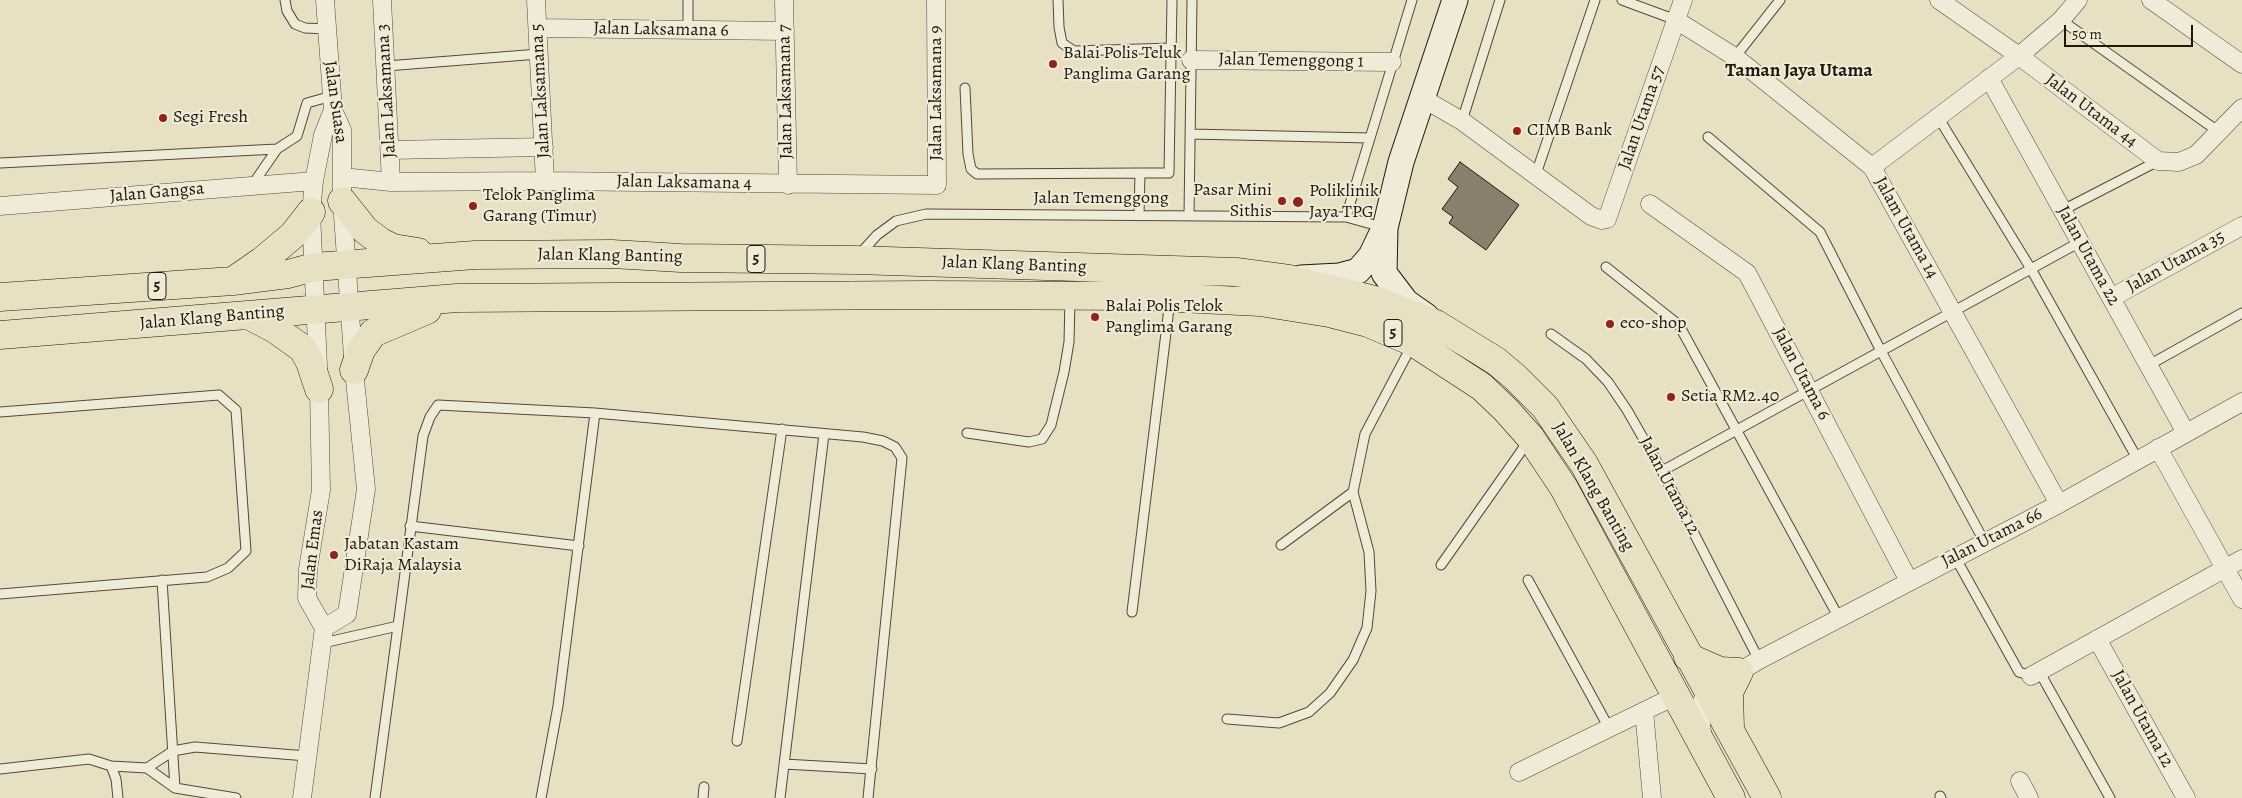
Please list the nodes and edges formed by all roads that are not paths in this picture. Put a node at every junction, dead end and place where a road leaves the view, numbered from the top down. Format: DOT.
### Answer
graph roads {
  1 [pos="285,0"];
  2 [pos="325,0"];
  3 [pos="382,0"];
  4 [pos="536,0"];
  5 [pos="688,0"];
  6 [pos="784,0"];
  7 [pos="936,0"];
  8 [pos="1058,0"];
  9 [pos="1172,0"];
  10 [pos="1192,0"];
  11 [pos="1412,0"];
  12 [pos="1454,0"];
  13 [pos="1500,0"];
  14 [pos="1595,0"];
  15 [pos="1622,0"];
  16 [pos="1683,0"];
  17 [pos="1780,0"];
  18 [pos="1939,0"];
  19 [pos="2078,0"];
  20 [pos="2151,0"];
  21 [pos="1676,20"];
  22 [pos="2061,20"];
  23 [pos="538,28"];
  24 [pos="327,29"];
  25 [pos="688,30"];
  26 [pos="785,31"];
  27 [pos="1172,48"];
  28 [pos="539,54"];
  29 [pos="2019,56"];
  30 [pos="1735,57"];
  31 [pos="1191,60"];
  32 [pos="1392,62"];
  33 [pos="2242,64"];
  34 [pos="386,66"];
  35 [pos="1989,78"];
  36 [pos="965,88"];
  37 [pos="1422,98"];
  38 [pos="332,103"];
  39 [pos="2242,108"];
  40 [pos="1938,118"];
  41 [pos="1462,121"];
  42 [pos="2219,132"];
  43 [pos="1190,134"];
  44 [pos="1708,137"];
  45 [pos="1370,138"];
  46 [pos="544,147"];
  47 [pos="277,149"];
  48 [pos="390,150"];
  49 [pos="2158,161"];
  50 [pos="0,163"];
  51 [pos="1872,167"];
  52 [pos="1140,173"];
  53 [pos="1536,174"];
  54 [pos="314,181"];
  55 [pos="545,181"];
  56 [pos="391,182"];
  57 [pos="253,184"];
  58 [pos="788,184"];
  59 [pos="937,185"];
  60 [pos="342,189"];
  61 [pos="1650,204"];
  62 [pos="0,206"];
  63 [pos="2063,210"];
  64 [pos="311,212"];
  65 [pos="1139,216"];
  66 [pos="1189,216"];
  67 [pos="1346,217"];
  68 [pos="2242,226"];
  69 [pos="1385,228"];
  70 [pos="2080,242"];
  71 [pos="475,255"];
  72 [pos="855,260"];
  73 [pos="347,265"];
  74 [pos="314,267"];
  75 [pos="1606,267"];
  76 [pos="2031,269"];
  77 [pos="1289,278"];
  78 [pos="233,281"];
  79 [pos="1070,296"];
  80 [pos="0,298"];
  81 [pos="457,298"];
  82 [pos="1170,298"];
  83 [pos="2111,298"];
  84 [pos="350,306"];
  85 [pos="316,310"];
  86 [pos="1952,312"];
  87 [pos="2242,313"];
  88 [pos="248,315"];
  89 [pos="1436,324"];
  90 [pos="1551,334"];
  91 [pos="0,335"];
  92 [pos="1413,342"];
  93 [pos="1881,351"];
  94 [pos="2149,365"];
  95 [pos="354,370"];
  96 [pos="319,389"];
  97 [pos="1810,390"];
  98 [pos="2242,402"];
  99 [pos="0,412"];
  100 [pos="596,413"];
  101 [pos="782,429"];
  102 [pos="1737,430"];
  103 [pos="967,433"];
  104 [pos="2186,433"];
  105 [pos="824,434"];
  106 [pos="1530,437"];
  107 [pos="2158,448"];
  108 [pos="2138,460"];
  109 [pos="1662,471"];
  110 [pos="1352,492"];
  111 [pos="2059,504"];
  112 [pos="410,526"];
  113 [pos="1984,541"];
  114 [pos="579,546"];
  115 [pos="1280,546"];
  116 [pos="1955,557"];
  117 [pos="2242,559"];
  118 [pos="1441,565"];
  119 [pos="2225,568"];
  120 [pos="162,580"];
  121 [pos="1528,580"];
  122 [pos="1909,581"];
  123 [pos="0,594"];
  124 [pos="2242,599"];
  125 [pos="1132,612"];
  126 [pos="1839,618"];
  127 [pos="398,626"];
  128 [pos="324,636"];
  129 [pos="2097,639"];
  130 [pos="1688,657"];
  131 [pos="1749,666"];
  132 [pos="2035,674"];
  133 [pos="1707,692"];
  134 [pos="1675,696"];
  135 [pos="1644,711"];
  136 [pos="1228,719"];
  137 [pos="1609,728"];
  138 [pos="1730,733"];
  139 [pos="736,741"];
  140 [pos="173,751"];
  141 [pos="1706,753"];
  142 [pos="308,756"];
  143 [pos="784,764"];
  144 [pos="111,766"];
  145 [pos="147,768"];
  146 [pos="0,769"];
  147 [pos="872,769"];
  148 [pos="1519,772"];
  149 [pos="2020,781"];
  150 [pos="704,787"];
  151 [pos="175,788"];
  152 [pos="118,798"];
  153 [pos="236,798"];
  154 [pos="302,798"];
  155 [pos="376,798"];
  156 [pos="541,798"];
  157 [pos="703,798"];
  158 [pos="780,798"];
  159 [pos="868,798"];
  160 [pos="1652,798"];
  161 [pos="1731,798"];
  162 [pos="1767,798"];
  163 [pos="2029,798"];
  164 [pos="2110,798"];
  165 [pos="2186,798"];
  1 -- 24 [label="lane"];
  2 -- 24 [label="street, Jalan Suasa"];
  3 -- 34 [label="street, Jalan Laksamana 3"];
  4 -- 23 [label="street, Jalan Laksamana 5"];
  5 -- 25 [label="lane"];
  6 -- 26 [label="street, Jalan Laksamana 7"];
  7 -- 59 [label="street, Jalan Laksamana 9"];
  8 -- 27 [label="lane"];
  9 -- 27 [label="lane"];
  10 -- 31 [label="lane"];
  11 -- 32 [label="lane"];
  12 -- 37 [label="street"];
  13 -- 41 [label="lane"];
  14 -- 53 [label="lane"];
  15 -- 21 [label="lane"];
  16 -- 21 [label="street, Jalan Utama 57"];
  17 -- 30 [label="lane"];
  18 -- 29 [label="street, Jalan Utama 44"];
  19 -- 22 [label="street"];
  20 -- 33 [label="street"];
  21 -- 30 [label="street, Jalam Utama 14"];
  21 -- 53 [label="street, Jalan Utama 57"];
  22 -- 29 [label="street"];
  22 -- 42 [label="lane"];
  23 -- 25 [label="street, Jalan Laksamana 6"];
  23 -- 28 [label="street, Jalan Laksamana 5"];
  24 -- 38 [label="street, Jalan Suasa"];
  25 -- 26 [label="street, Jalan Laksamana 6"];
  26 -- 58 [label="street, Jalan Laksamana 7"];
  27 -- 52 [label="lane"];
  28 -- 34 [label="lane"];
  28 -- 46 [label="street, Jalan Laksamana 5"];
  29 -- 35 [label="street"];
  29 -- 49 [label="street, Jalan Utama 44"];
  30 -- 51 [label="street, Jalam Utama 14"];
  31 -- 32 [label="street, Jalan Temenggong 1"];
  31 -- 43 [label="lane"];
  32 -- 45 [label="lane"];
  34 -- 48 [label="street, Jalan Laksamana 3"];
  35 -- 40 [label="street"];
  35 -- 63 [label="street, Jalan Utama 22"];
  36 -- 52 [label="lane"];
  37 -- 41 [label="street"];
  37 -- 69 [label="street"];
  38 -- 47 [label="lane"];
  38 -- 54 [label="street, Jalan Emas"];
  38 -- 60 [label="street, Jalan Suasa"];
  39 -- 42 [label="street"];
  40 -- 51 [label="street"];
  40 -- 76 [label="lane"];
  41 -- 53 [label="street"];
  42 -- 49 [label="street"];
  43 -- 45 [label="lane"];
  43 -- 66 [label="lane"];
  44 -- 93 [label="lane"];
  45 -- 67 [label="lane"];
  46 -- 48 [label="street"];
  46 -- 55 [label="street, Jalan Laksamana 5"];
  47 -- 50 [label="lane"];
  47 -- 57 [label="lane"];
  48 -- 56 [label="street, Jalan Laksamana 3"];
  49 -- 63 [label="lane"];
  51 -- 86 [label="street, Jalam Utama 14"];
  52 -- 65 [label="lane"];
  54 -- 57 [label="street, Jalan Gangsa"];
  54 -- 64 [label="street, Jalan Emas"];
  55 -- 56 [label="street, Jalan Laksamana 4"];
  55 -- 58 [label="street, Jalan Laksamana 4"];
  56 -- 60 [label="street, Jalan Laksamana 4"];
  57 -- 62 [label="street, Jalan Gangsa"];
  58 -- 59 [label="street, Jalan Laksamana 4"];
  60 -- 71 [label="highway"];
  60 -- 73 [label="street, Jalan Suasa"];
  61 -- 97 [label="street, Jalan Utama 6"];
  63 -- 70 [label="street, Jalan Utama 22"];
  64 -- 74 [label="street, Jalan Emas"];
  64 -- 78 [label="highway"];
  65 -- 66 [label="lane, Jalan Temenggong"];
  65 -- 72 [label="lane, Jalan Temenggong"];
  66 -- 67 [label="lane, Jalan Temenggong"];
  67 -- 69 [label="lane, Jalan Temenggong"];
  68 -- 83 [label="street, Jalan Utama 35"];
  69 -- 77 [label="street"];
  69 -- 89 [label="street"];
  70 -- 76 [label="lane"];
  70 -- 83 [label="street, Jalan Utama 22"];
  71 -- 72 [label="highway, Jalan Klang Banting / 5"];
  71 -- 73 [label="highway, Jalan Klang Banting / 5"];
  72 -- 77 [label="highway, Jalan Klang Banting / 5"];
  73 -- 74 [label="highway, Jalan Klang Banting / 5"];
  73 -- 84 [label="street, Jalan Suasa"];
  74 -- 78 [label="highway, Jalan Klang Banting / 5"];
  74 -- 85 [label="street, Jalan Emas"];
  75 -- 102 [label="lane"];
  76 -- 86 [label="lane"];
  76 -- 108 [label="lane"];
  77 -- 89 [label="highway, Jalan Klang Banting / 5"];
  78 -- 80 [label="highway, Jalan Klang Banting / 5"];
  79 -- 81 [label="highway, Jalan Klang Banting / 5"];
  79 -- 82 [label="highway, Jalan Klang Banting / 5"];
  79 -- 103 [label="lane"];
  81 -- 84 [label="highway, Jalan Klang Banting / 5"];
  81 -- 95 [label="highway"];
  82 -- 92 [label="highway, Jalan Klang Banting / 5"];
  82 -- 125 [label="lane"];
  83 -- 94 [label="street, Jalan Utama 22"];
  84 -- 85 [label="highway, Jalan Klang Banting / 5"];
  84 -- 95 [label="street"];
  85 -- 88 [label="highway, Jalan Klang Banting / 5"];
  85 -- 96 [label="street, Jalan Emas"];
  86 -- 93 [label="lane"];
  86 -- 111 [label="street, Jalam Utama 14"];
  87 -- 94 [label="lane"];
  88 -- 91 [label="highway, Jalan Klang Banting / 5"];
  88 -- 96 [label="highway"];
  89 -- 130 [label="highway, Jalan Klang Banting / 5"];
  90 -- 109 [label="lane, Jalan Utama 12"];
  92 -- 106 [label="highway, Jalan Klang Banting / 5"];
  92 -- 110 [label="lane"];
  93 -- 97 [label="lane"];
  93 -- 113 [label="lane"];
  94 -- 104 [label="street, Jalan Utama 22"];
  95 -- 128 [label="street"];
  96 -- 128 [label="street, Jalan Emas"];
  97 -- 102 [label="lane"];
  97 -- 122 [label="street, Jalan Utama 6"];
  98 -- 104 [label="street, Jalan Utama 66"];
  99 -- 120 [label="lane"];
  100 -- 101 [label="lane"];
  100 -- 112 [label="lane"];
  100 -- 114 [label="lane"];
  101 -- 105 [label="lane"];
  101 -- 139 [label="lane"];
  102 -- 109 [label="lane"];
  102 -- 126 [label="lane"];
  104 -- 107 [label="street, Jalan Utama 66"];
  105 -- 143 [label="lane"];
  105 -- 147 [label="lane"];
  106 -- 118 [label="lane"];
  106 -- 134 [label="highway, Jalan Klang Banting / 5"];
  107 -- 108 [label="street, Jalan Utama 66"];
  107 -- 119 [label="street"];
  108 -- 111 [label="street, Jalan Utama 66"];
  109 -- 131 [label="lane, Jalan Utama 12"];
  110 -- 115 [label="lane"];
  110 -- 136 [label="lane"];
  111 -- 113 [label="street, Jalan Utama 66"];
  112 -- 114 [label="lane"];
  112 -- 127 [label="lane"];
  113 -- 116 [label="street, Jalan Utama 66"];
  114 -- 156 [label="lane"];
  116 -- 122 [label="street, Jalan Utama 66"];
  116 -- 132 [label="lane"];
  117 -- 119 [label="street"];
  119 -- 124 [label="street"];
  119 -- 129 [label="street"];
  120 -- 123 [label="lane"];
  120 -- 140 [label="lane"];
  121 -- 137 [label="lane"];
  122 -- 126 [label="street, Jalan Utama 66"];
  126 -- 131 [label="street, Jalan Utama 66"];
  127 -- 128 [label="lane"];
  127 -- 155 [label="lane"];
  128 -- 142 [label="street"];
  129 -- 132 [label="street"];
  129 -- 165 [label="street, Jalan Utama 12"];
  130 -- 131 [label="highway"];
  130 -- 133 [label="highway, Jalan Klang Banting / 5"];
  131 -- 133 [label="street, Jalan Utama 66"];
  131 -- 138 [label="highway"];
  132 -- 164 [label="lane"];
  133 -- 138 [label="highway, Jalan Klang Banting / 5"];
  133 -- 141 [label="street"];
  134 -- 135 [label="street"];
  134 -- 141 [label="highway, Jalan Klang Banting / 5"];
  135 -- 137 [label="street"];
  135 -- 160 [label="street"];
  137 -- 148 [label="street"];
  138 -- 162 [label="highway, Jalan Klang Banting / 5"];
  140 -- 142 [label="lane"];
  140 -- 145 [label="lane"];
  140 -- 151 [label="lane"];
  141 -- 161 [label="highway, Jalan Klang Banting / 5"];
  142 -- 154 [label="street"];
  143 -- 147 [label="lane"];
  143 -- 158 [label="lane"];
  144 -- 145 [label="lane"];
  144 -- 146 [label="lane"];
  144 -- 152 [label="lane"];
  145 -- 151 [label="lane"];
  147 -- 159 [label="lane"];
  149 -- 163 [label="street"];
  150 -- 157 [label="lane"];
  151 -- 153 [label="lane"];
}
